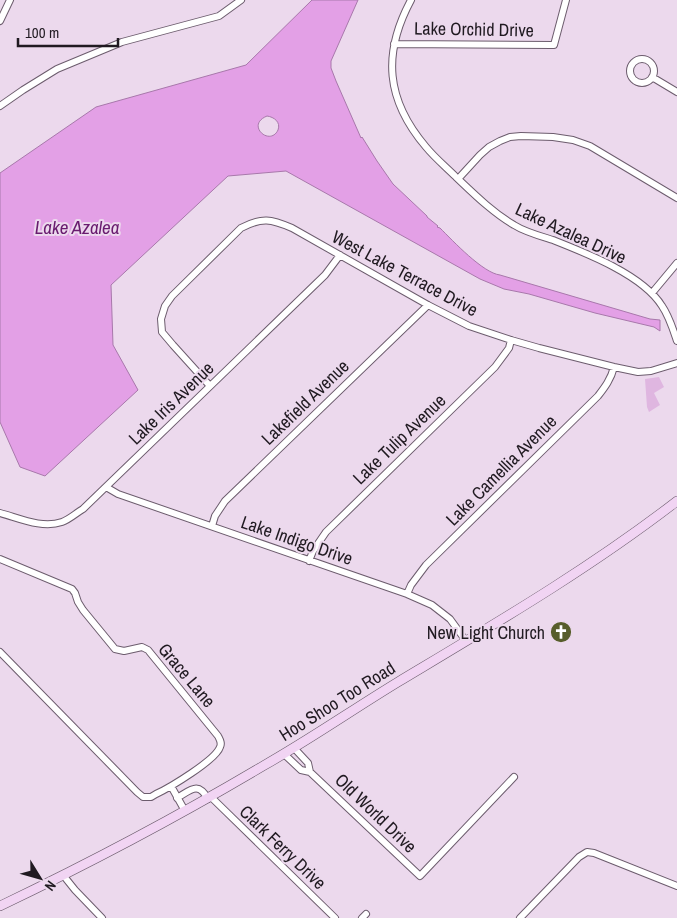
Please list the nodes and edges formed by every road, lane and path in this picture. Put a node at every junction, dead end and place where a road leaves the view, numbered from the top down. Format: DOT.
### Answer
graph roads {
  1 [pos="10,0"];
  2 [pos="240,0"];
  3 [pos="411,0"];
  4 [pos="566,0"];
  5 [pos="0,21"];
  6 [pos="394,44"];
  7 [pos="652,77"];
  8 [pos="677,92"];
  9 [pos="0,106"];
  10 [pos="458,179"];
  11 [pos="677,198"];
  12 [pos="340,255"];
  13 [pos="677,263"];
  14 [pos="652,293"];
  15 [pos="428,305"];
  16 [pos="511,340"];
  17 [pos="677,341"];
  18 [pos="677,363"];
  19 [pos="614,367"];
  20 [pos="210,386"];
  21 [pos="106,486"];
  22 [pos="676,503"];
  23 [pos="0,513"];
  24 [pos="212,526"];
  25 [pos="0,559"];
  26 [pos="309,561"];
  27 [pos="407,594"];
  28 [pos="466,641"];
  29 [pos="0,652"];
  30 [pos="294,748"];
  31 [pos="284,754"];
  32 [pos="310,772"];
  33 [pos="514,777"];
  34 [pos="171,786"];
  35 [pos="177,798"];
  36 [pos="209,798"];
  37 [pos="185,811"];
  38 [pos="63,875"];
  39 [pos="677,886"];
  40 [pos="0,906"];
  41 [pos="102,918"];
  42 [pos="336,918"];
  43 [pos="520,918"];
  1 -- 5 [label="street"];
  2 -- 9 [label="street"];
  3 -- 6 [label="street, Lake Azalea Drive"];
  4 -- 6 [label="street, Lake Orchid Drive"];
  6 -- 10 [label="street, Lake Azalea Drive"];
  7 -- 8 [label="street"];
  10 -- 11 [label="street"];
  10 -- 14 [label="street, Lake Azalea Drive"];
  12 -- 15 [label="street, West Lake Terrace Drive"];
  12 -- 20 [label="street, Lake Iris Avenue"];
  12 -- 20 [label="street, West Lake Terrace Drive"];
  13 -- 14 [label="street"];
  14 -- 17 [label="street, Lake Azalea Drive"];
  15 -- 16 [label="street, West Lake Terrace Drive"];
  15 -- 24 [label="street, Lakefield Avenue"];
  16 -- 19 [label="street, West Lake Terrace Drive"];
  16 -- 26 [label="street, Lake Tulip Avenue"];
  18 -- 19 [label="street, West Lake Terrace Drive"];
  19 -- 27 [label="street, Lake Camellia Avenue"];
  20 -- 21 [label="street, Lake Iris Avenue"];
  21 -- 23 [label="street, Lake Iris Avenue"];
  21 -- 24 [label="street, Lake Indigo Drive"];
  22 -- 28 [label="street, Hoo Shoo Too Road"];
  24 -- 26 [label="street, Lake Indigo Drive"];
  25 -- 34 [label="street, Grace Lane"];
  26 -- 27 [label="street, Lake Indigo Drive"];
  27 -- 28 [label="street, Lake Indigo Drive"];
  28 -- 30 [label="street, Hoo Shoo Too Road"];
  29 -- 34 [label="street, Grace Lane"];
  30 -- 31 [label="street, Hoo Shoo Too Road"];
  30 -- 32 [label="street, Old World Drive"];
  31 -- 32 [label="street, Old World Drive"];
  31 -- 36 [label="street, Hoo Shoo Too Road"];
  32 -- 33 [label="street, Old World Drive"];
  34 -- 35 [label="street"];
  35 -- 36 [label="street"];
  35 -- 37 [label="street"];
  36 -- 37 [label="street, Hoo Shoo Too Road"];
  36 -- 42 [label="street, Clark Ferry Drive"];
  37 -- 38 [label="street, Hoo Shoo Too Road"];
  38 -- 40 [label="street, Hoo Shoo Too Road"];
  38 -- 41 [label="street"];
  39 -- 43 [label="street"];
}
